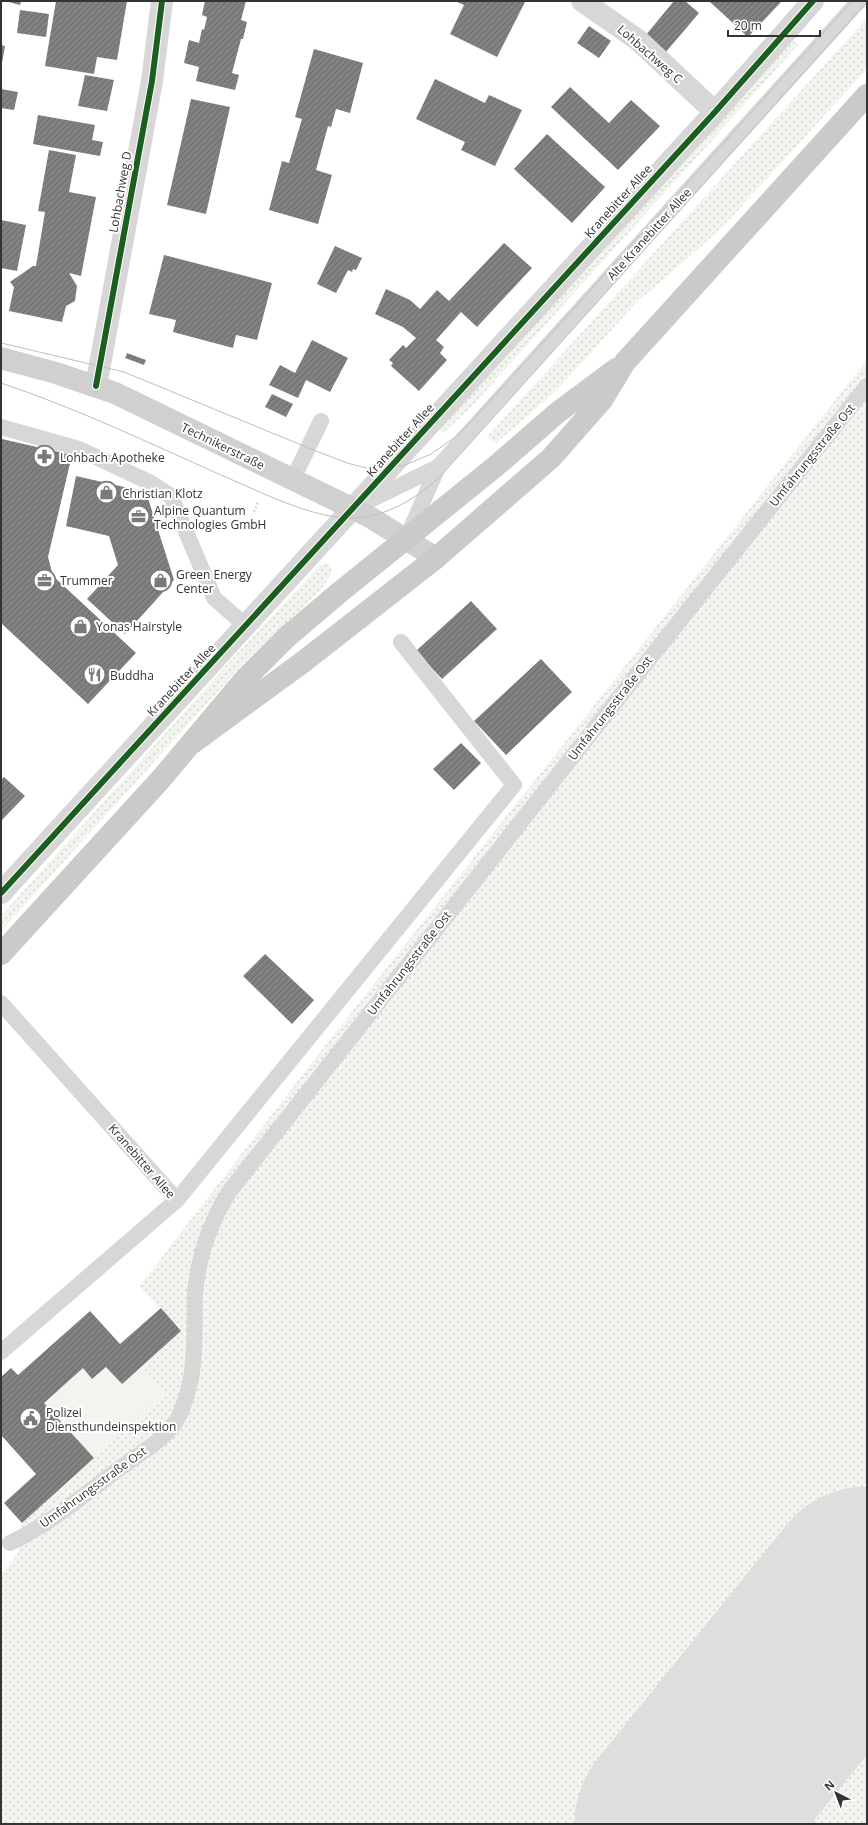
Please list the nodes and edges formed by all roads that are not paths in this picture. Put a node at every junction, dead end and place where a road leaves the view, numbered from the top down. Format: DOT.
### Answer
graph roads {
  1 [pos="162,1"];
  2 [pos="582,1"];
  3 [pos="813,1"];
  4 [pos="859,1"];
  5 [pos="867,95"];
  6 [pos="715,112"];
  7 [pos="1,358"];
  8 [pos="625,362"];
  9 [pos="96,386"];
  10 [pos="867,386"];
  11 [pos="321,421"];
  12 [pos="1,427"];
  13 [pos="438,467"];
  14 [pos="293,480"];
  15 [pos="352,509"];
  16 [pos="406,539"];
  17 [pos="436,558"];
  18 [pos="246,626"];
  19 [pos="401,642"];
  20 [pos="191,744"];
  21 [pos="1,893"];
  22 [pos="1,954"];
  23 [pos="1,1003"];
  24 [pos="177,1200"];
  25 [pos="1,1352"];
  26 [pos="10,1543"];
  1 -- 9 [label="street, Lohbachweg D"];
  2 -- 6 [label="street, Lohbachweg C"];
  3 -- 6 [label="street, Kranebitter Allee"];
  4 -- 13 [label="lane, Alte Kranebitter Allee"];
  5 -- 8 [label="main road"];
  6 -- 15 [label="street, Kranebitter Allee"];
  7 -- 9 [label="street, Technikerstraße"];
  8 -- 16 [label="main road"];
  8 -- 17 [label="main road"];
  9 -- 14 [label="street, Technikerstraße"];
  10 -- 26 [label="lane, Umfahrungsstraße Ost"];
  11 -- 14 [label="lane"];
  12 -- 18 [label="lane"];
  13 -- 15 [label="lane"];
  13 -- 16 [label="lane"];
  14 -- 15 [label="street, Technikerstraße"];
  15 -- 16 [label="street, Technikerstraße"];
  15 -- 18 [label="street, Kranebitter Allee"];
  16 -- 17 [label="street, Technikerstraße"];
  16 -- 20 [label="main road"];
  17 -- 20 [label="main road"];
  18 -- 21 [label="street, Kranebitter Allee"];
  19 -- 24 [label="lane"];
  20 -- 22 [label="main road"];
  23 -- 24 [label="lane, Kranebitter Allee"];
  24 -- 25 [label="lane, Kranebitter Allee"];
}
